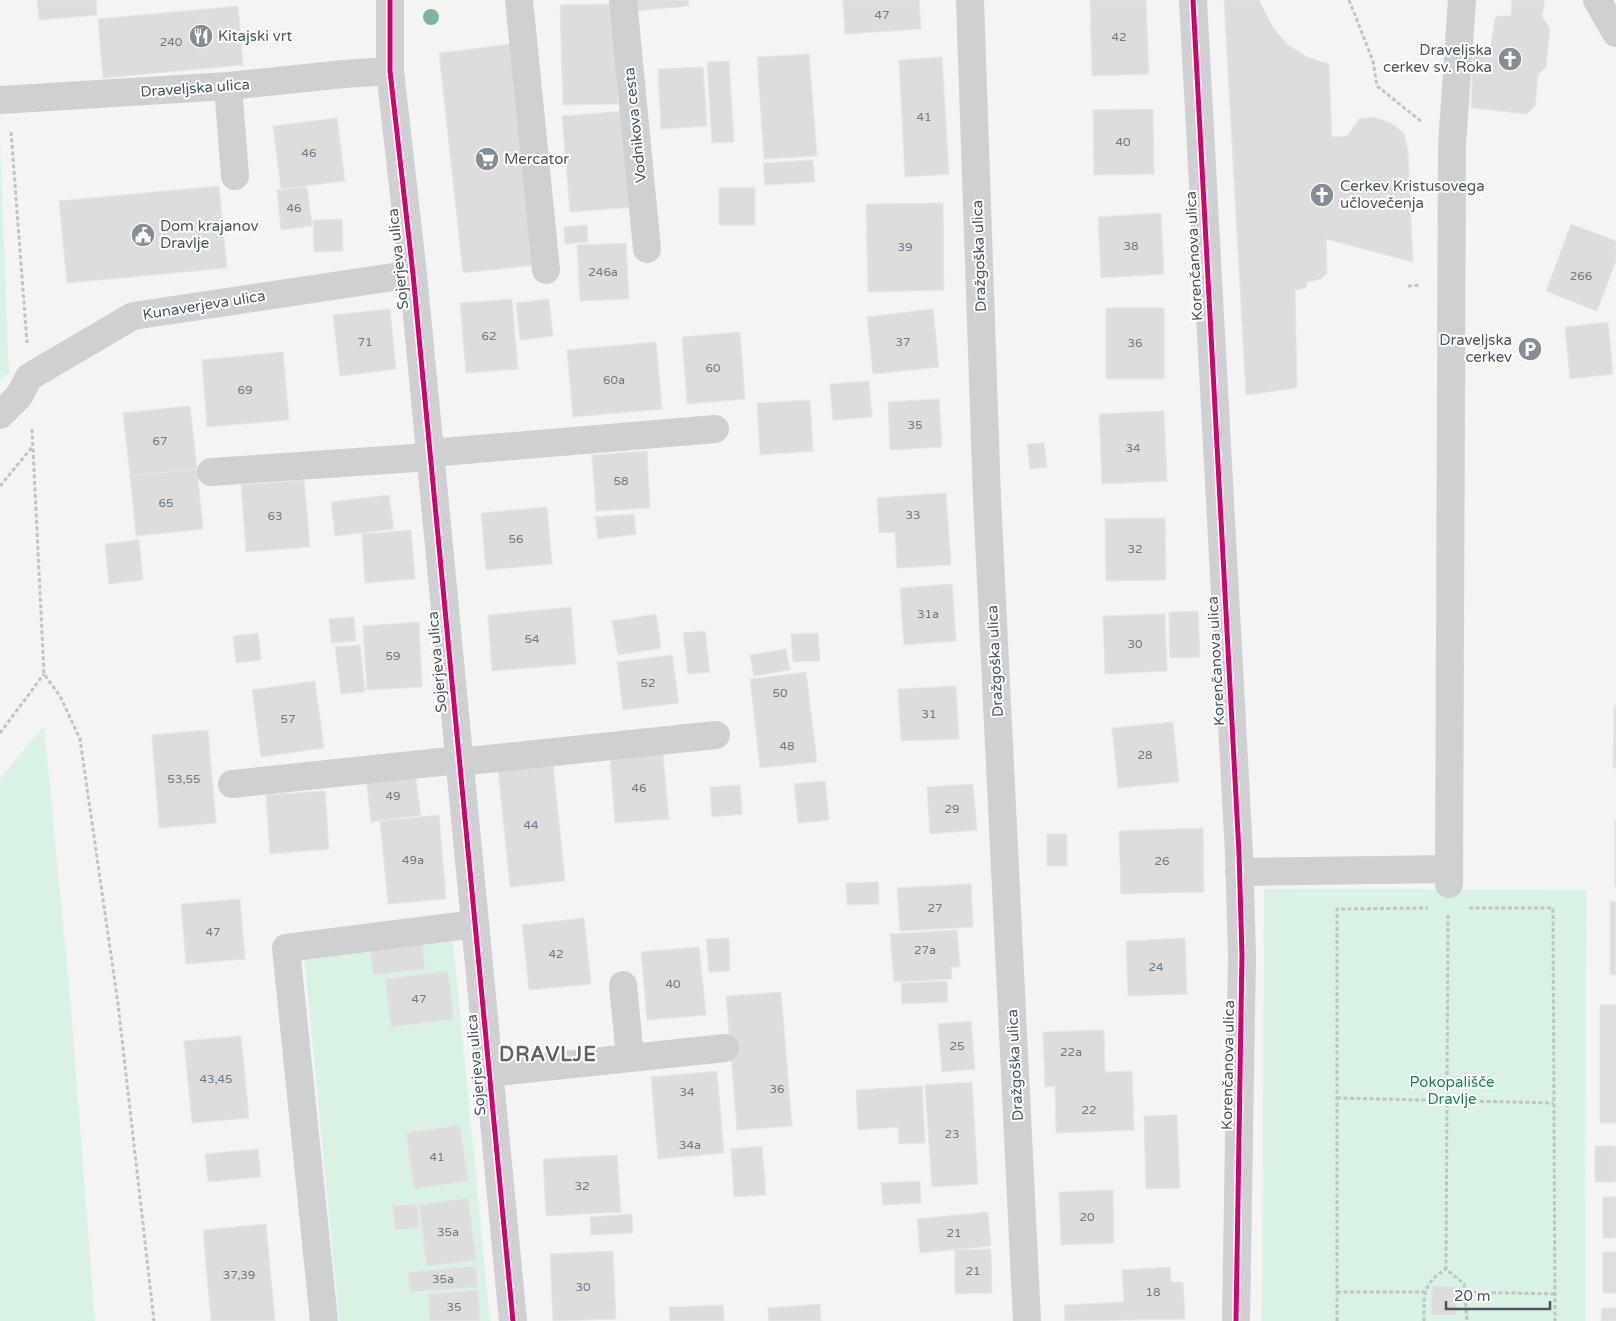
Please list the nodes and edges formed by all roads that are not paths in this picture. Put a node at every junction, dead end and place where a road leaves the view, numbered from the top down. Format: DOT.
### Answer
graph roads {
  1 [pos="390,0"];
  2 [pos="519,0"];
  3 [pos="622,0"];
  4 [pos="970,0"];
  5 [pos="1193,0"];
  6 [pos="1462,0"];
  7 [pos="1597,0"];
  8 [pos="1616,33"];
  9 [pos="390,71"];
  10 [pos="228,86"];
  11 [pos="4,100"];
  12 [pos="235,176"];
  13 [pos="648,249"];
  14 [pos="546,270"];
  15 [pos="413,274"];
  16 [pos="0,415"];
  17 [pos="715,429"];
  18 [pos="430,455"];
  19 [pos="211,472"];
  20 [pos="716,734"];
  21 [pos="459,761"];
  22 [pos="232,784"];
  23 [pos="1239,872"];
  24 [pos="475,924"];
  25 [pos="623,984"];
  26 [pos="725,1048"];
  27 [pos="630,1057"];
  28 [pos="489,1073"];
  29 [pos="324,1321"];
  30 [pos="513,1321"];
  31 [pos="1027,1321"];
  32 [pos="1236,1321"];
  1 -- 9 [label="street, Sojerjeva ulica"];
  2 -- 14 [label="street"];
  3 -- 13 [label="street, Vodnikova cesta"];
  4 -- 31 [label="street, Dražgoška ulica"];
  5 -- 23 [label="street, Korenčanova ulica"];
  6 -- 23 [label="street"];
  7 -- 8 [label="street"];
  9 -- 10 [label="street, Draveljska ulica"];
  9 -- 15 [label="street, Sojerjeva ulica"];
  10 -- 11 [label="street, Draveljska ulica"];
  10 -- 12 [label="street"];
  15 -- 16 [label="street, Kunaverjeva ulica"];
  15 -- 18 [label="street, Sojerjeva ulica"];
  17 -- 18 [label="street"];
  18 -- 19 [label="street"];
  18 -- 21 [label="street, Sojerjeva ulica"];
  20 -- 21 [label="street"];
  21 -- 22 [label="street"];
  21 -- 24 [label="street, Sojerjeva ulica"];
  23 -- 32 [label="street, Korenčanova ulica"];
  24 -- 28 [label="street, Sojerjeva ulica"];
  24 -- 29 [label="street"];
  25 -- 27 [label="street"];
  26 -- 27 [label="street, Sojerjeva ulica"];
  27 -- 28 [label="street, Sojerjeva ulica"];
  28 -- 30 [label="street, Sojerjeva ulica"];
}
